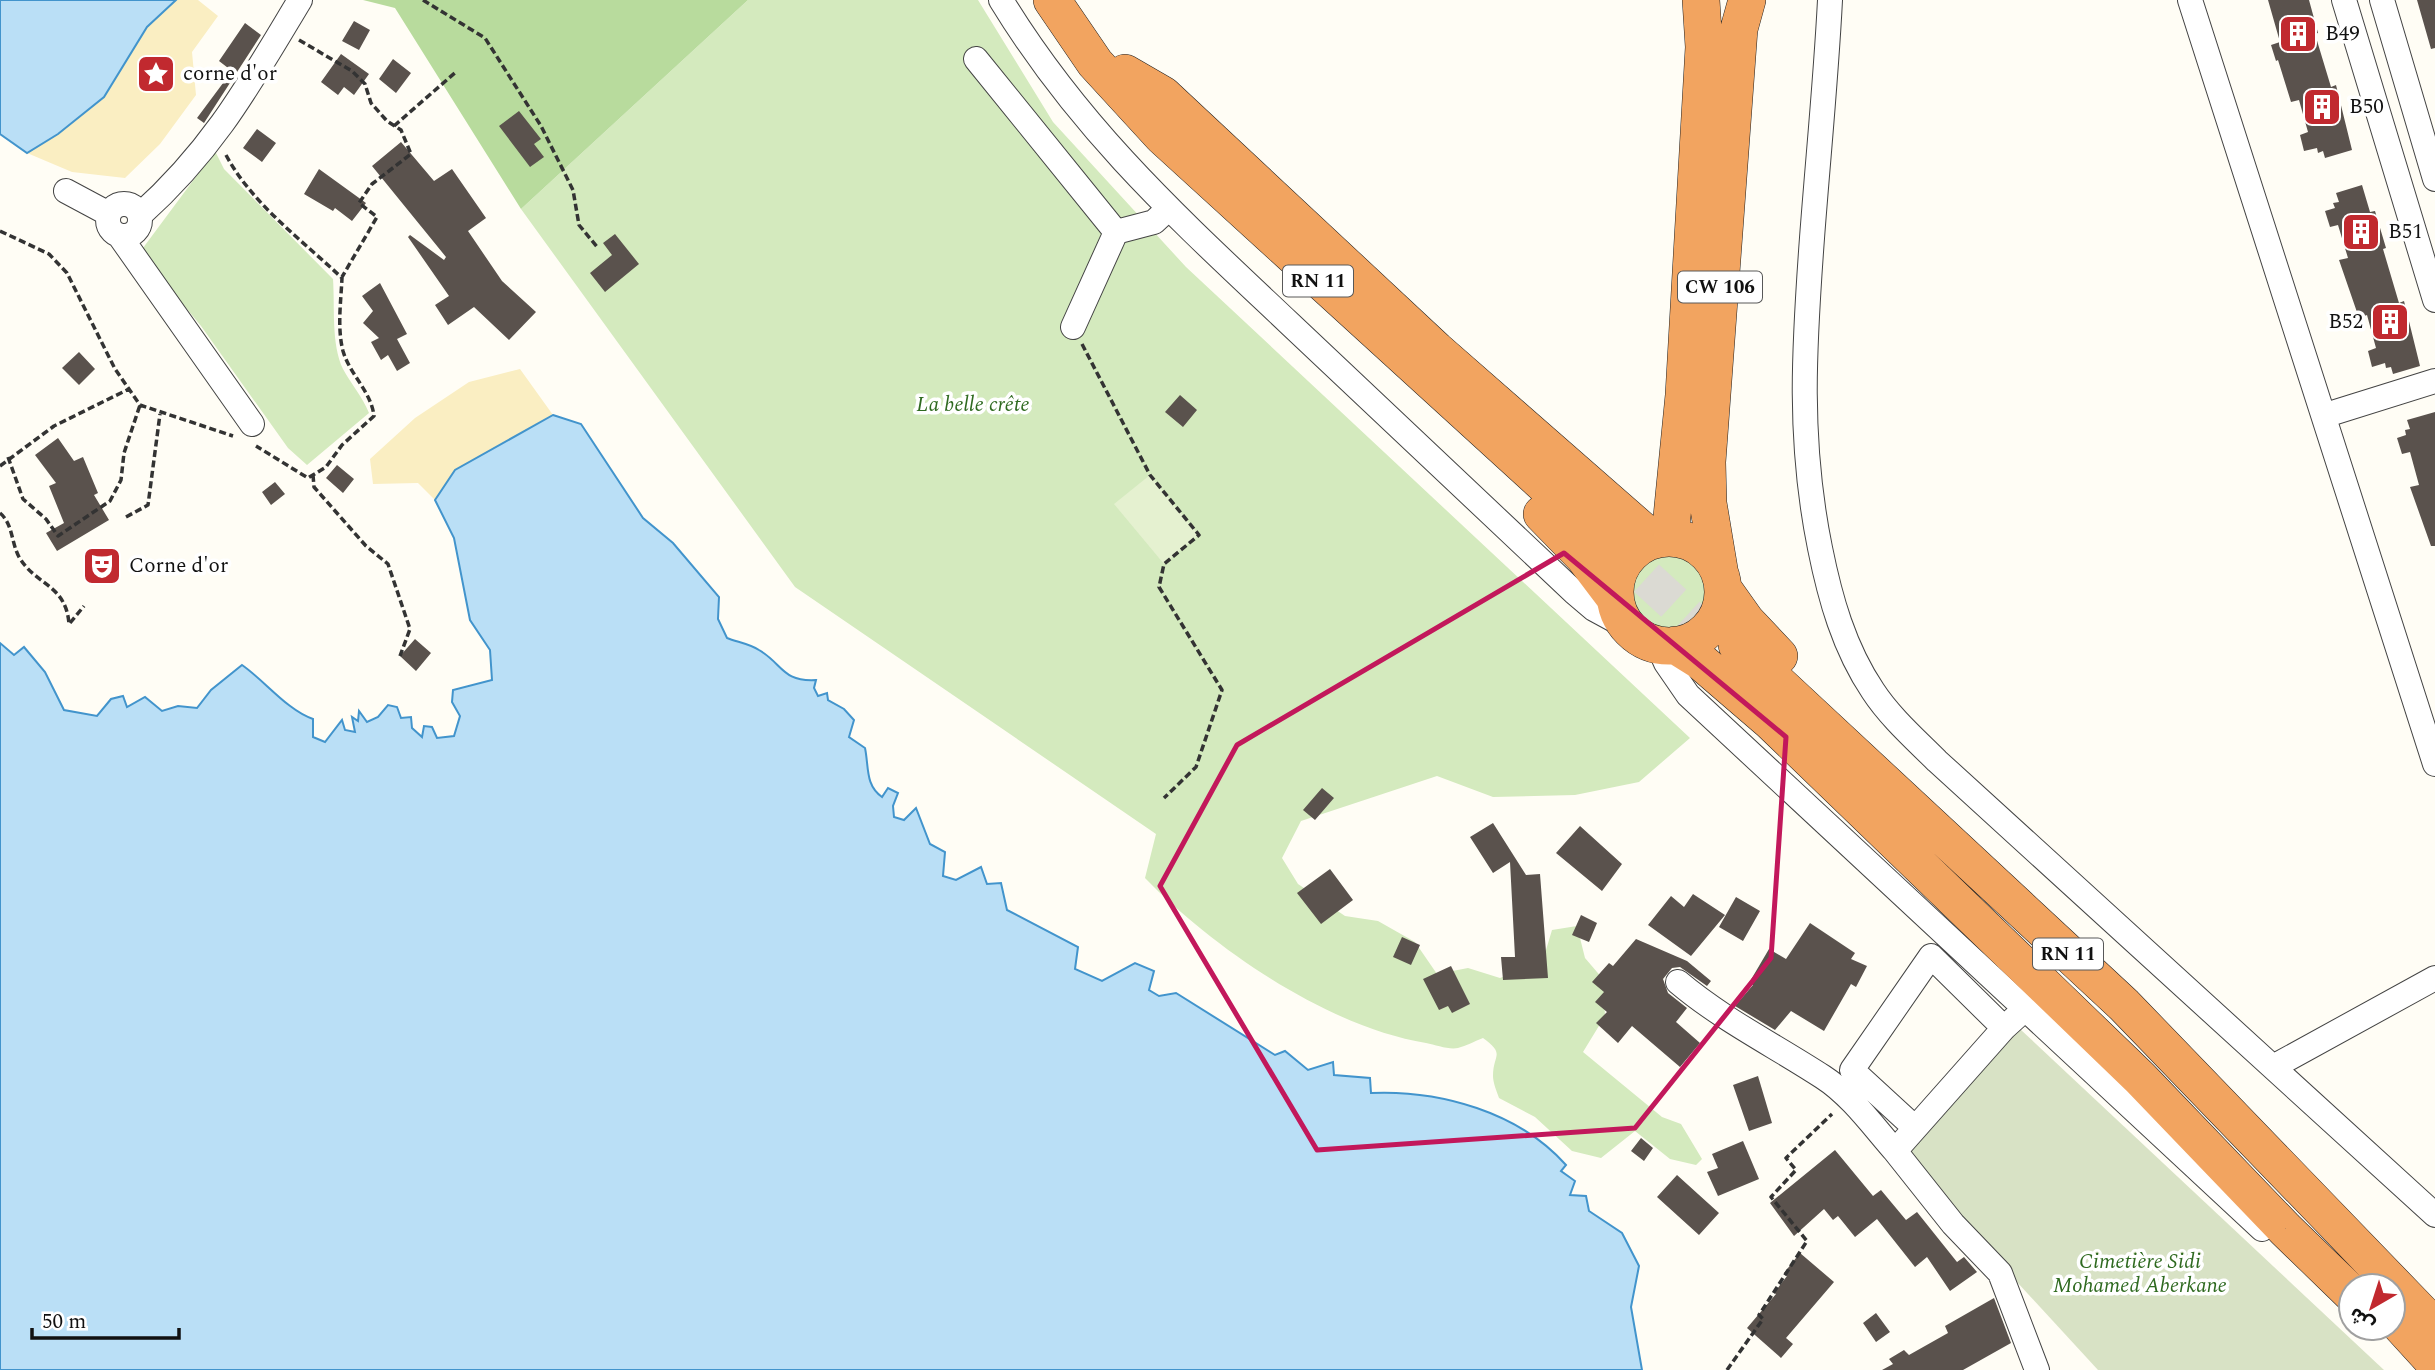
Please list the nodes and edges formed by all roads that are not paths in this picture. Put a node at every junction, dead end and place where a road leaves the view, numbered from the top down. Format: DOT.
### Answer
graph roads {
  1 [pos="300,0"];
  2 [pos="1001,0"];
  3 [pos="1052,0"];
  4 [pos="1074,0"];
  5 [pos="1701,0"];
  6 [pos="1747,0"];
  7 [pos="1830,0"];
  8 [pos="2190,0"];
  9 [pos="2344,0"];
  10 [pos="2382,0"];
  11 [pos="976,59"];
  12 [pos="1114,72"];
  13 [pos="2435,179"];
  14 [pos="66,191"];
  15 [pos="1168,209"];
  16 [pos="114,225"];
  17 [pos="1116,232"];
  18 [pos="2435,300"];
  19 [pos="1073,327"];
  20 [pos="2435,381"];
  21 [pos="2326,415"];
  22 [pos="249,436"];
  23 [pos="1680,440"];
  24 [pos="1602,496"];
  25 [pos="1610,537"];
  26 [pos="1661,539"];
  27 [pos="1722,582"];
  28 [pos="1644,629"];
  29 [pos="1733,649"];
  30 [pos="2435,764"];
  31 [pos="2435,978"];
  32 [pos="1678,982"];
  33 [pos="2026,1008"];
  34 [pos="2004,1028"];
  35 [pos="2273,1066"];
  36 [pos="1914,1127"];
  37 [pos="1895,1151"];
  38 [pos="2435,1215"];
  39 [pos="2324,1268"];
  40 [pos="2367,1272"];
  41 [pos="2370,1272"];
  42 [pos="2337,1280"];
  43 [pos="2407,1325"];
  44 [pos="2435,1363"];
  45 [pos="2037,1370"];
  1 -- 16 [label="street"];
  2 -- 15 [label="street"];
  3 -- 12 [label="highway, RN 11"];
  4 -- 12 [label="highway, RN 11"];
  5 -- 23 [label="highway, CW 106"];
  6 -- 27 [label="highway, CW 106"];
  7 -- 35 [label="street"];
  8 -- 21 [label="street"];
  9 -- 18 [label="street"];
  10 -- 13 [label="street"];
  11 -- 17 [label="street"];
  12 -- 24 [label="highway"];
  12 -- 25 [label="highway, RN 11"];
  12 -- 28 [label="highway"];
  14 -- 16 [label="street"];
  15 -- 17 [label="street"];
  15 -- 28 [label="street"];
  16 -- 22 [label="street"];
  17 -- 19 [label="street"];
  20 -- 21 [label="street"];
  21 -- 30 [label="street"];
  23 -- 24 [label="highway"];
  23 -- 26 [label="highway, CW 106"];
  24 -- 26 [label="highway"];
  26 -- 27 [label="highway"];
  26 -- 28 [label="highway"];
  27 -- 28 [label="highway"];
  27 -- 41 [label="highway"];
  28 -- 33 [label="street"];
  28 -- 39 [label="highway"];
  29 -- 40 [label="highway, RN 11"];
  31 -- 35 [label="street"];
  32 -- 37 [label="street"];
  33 -- 34 [label="street"];
  33 -- 39 [label="street"];
  34 -- 36 [label="street"];
  34 -- 36 [label="street"];
  35 -- 38 [label="street"];
  36 -- 37 [label="street"];
  37 -- 45 [label="street"];
  39 -- 42 [label="highway"];
  43 -- 44 [label="highway, RN 11"];
}
